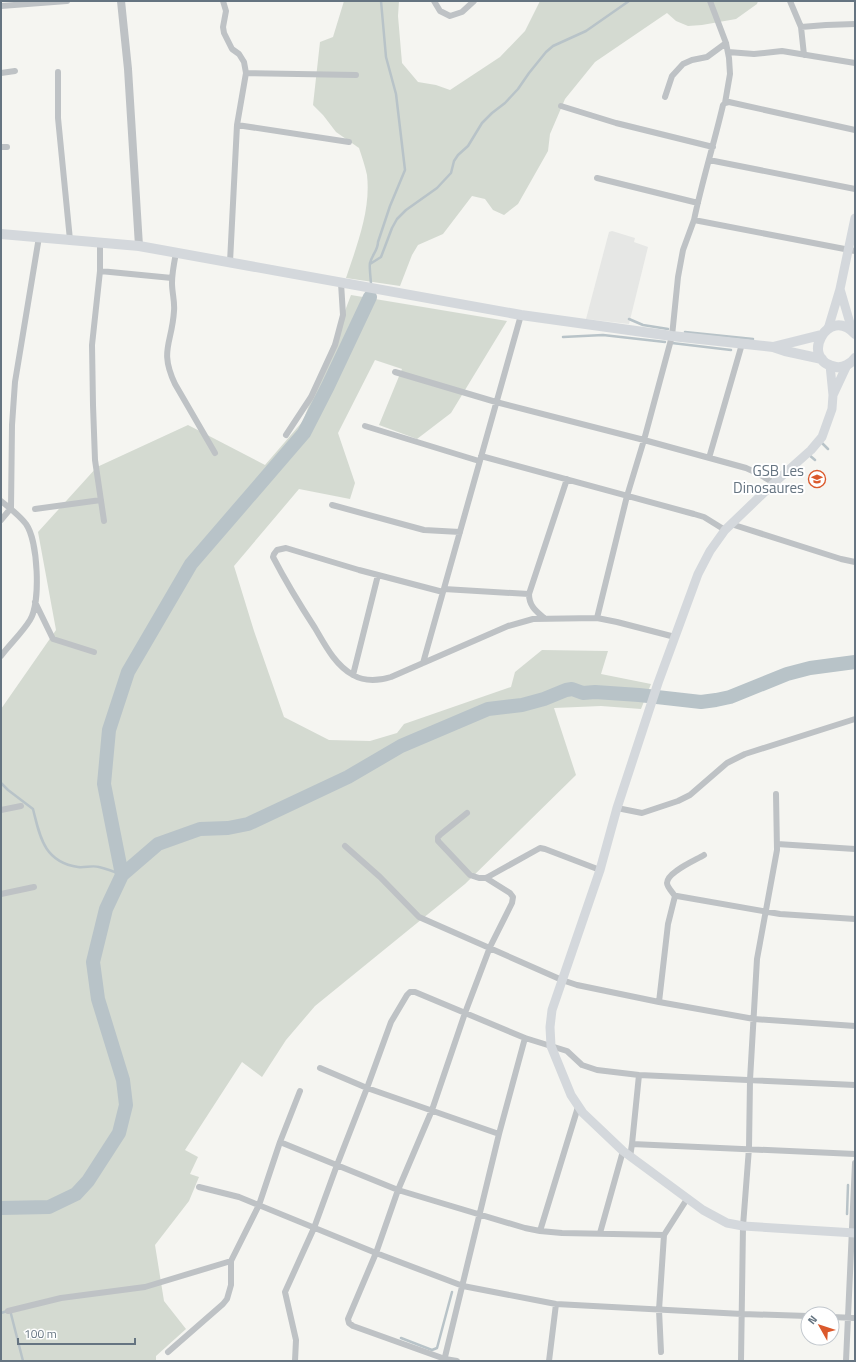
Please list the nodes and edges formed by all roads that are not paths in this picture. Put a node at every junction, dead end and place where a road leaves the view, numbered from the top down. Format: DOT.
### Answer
graph roads {
  1 [pos="67,1"];
  2 [pos="121,1"];
  3 [pos="223,1"];
  4 [pos="434,1"];
  5 [pos="474,1"];
  6 [pos="710,1"];
  7 [pos="790,1"];
  8 [pos="1,6"];
  9 [pos="855,24"];
  10 [pos="801,27"];
  11 [pos="726,43"];
  12 [pos="728,52"];
  13 [pos="804,55"];
  14 [pos="855,63"];
  15 [pos="15,71"];
  16 [pos="58,72"];
  17 [pos="1,73"];
  18 [pos="246,73"];
  19 [pos="356,75"];
  20 [pos="664,97"];
  21 [pos="726,103"];
  22 [pos="561,106"];
  23 [pos="237,125"];
  24 [pos="855,130"];
  25 [pos="349,142"];
  26 [pos="713,147"];
  27 [pos="709,160"];
  28 [pos="597,178"];
  29 [pos="855,190"];
  30 [pos="698,203"];
  31 [pos="855,218"];
  32 [pos="694,220"];
  33 [pos="1,234"];
  34 [pos="39,237"];
  35 [pos="70,240"];
  36 [pos="100,242"];
  37 [pos="139,246"];
  38 [pos="851,250"];
  39 [pos="176,252"];
  40 [pos="230,262"];
  41 [pos="100,271"];
  42 [pos="172,278"];
  43 [pos="341,283"];
  44 [pos="840,289"];
  45 [pos="521,314"];
  46 [pos="825,332"];
  47 [pos="854,332"];
  48 [pos="672,336"];
  49 [pos="742,344"];
  50 [pos="773,347"];
  51 [pos="853,361"];
  52 [pos="826,362"];
  53 [pos="395,372"];
  54 [pos="833,395"];
  55 [pos="496,402"];
  56 [pos="365,426"];
  57 [pos="286,435"];
  58 [pos="644,440"];
  59 [pos="215,453"];
  60 [pos="709,458"];
  61 [pos="480,459"];
  62 [pos="567,479"];
  63 [pos="774,483"];
  64 [pos="627,496"];
  65 [pos="101,500"];
  66 [pos="1,501"];
  67 [pos="332,505"];
  68 [pos="11,508"];
  69 [pos="35,509"];
  70 [pos="1,520"];
  71 [pos="104,522"];
  72 [pos="728,527"];
  73 [pos="460,532"];
  74 [pos="855,562"];
  75 [pos="378,575"];
  76 [pos="443,590"];
  77 [pos="529,594"];
  78 [pos="35,602"];
  79 [pos="544,618"];
  80 [pos="597,618"];
  81 [pos="675,637"];
  82 [pos="94,652"];
  83 [pos="1,656"];
  84 [pos="422,663"];
  85 [pos="353,675"];
  86 [pos="855,719"];
  87 [pos="776,794"];
  88 [pos="21,806"];
  89 [pos="617,808"];
  90 [pos="1,810"];
  91 [pos="467,812"];
  92 [pos="777,844"];
  93 [pos="345,846"];
  94 [pos="855,849"];
  95 [pos="704,855"];
  96 [pos="600,870"];
  97 [pos="486,878"];
  98 [pos="34,887"];
  99 [pos="1,894"];
  100 [pos="675,896"];
  101 [pos="766,911"];
  102 [pos="855,920"];
  103 [pos="490,947"];
  104 [pos="562,980"];
  105 [pos="659,1002"];
  106 [pos="465,1013"];
  107 [pos="754,1019"];
  108 [pos="855,1026"];
  109 [pos="525,1038"];
  110 [pos="551,1046"];
  111 [pos="320,1068"];
  112 [pos="639,1075"];
  113 [pos="750,1080"];
  114 [pos="855,1085"];
  115 [pos="367,1088"];
  116 [pos="300,1091"];
  117 [pos="578,1107"];
  118 [pos="432,1110"];
  119 [pos="499,1134"];
  120 [pos="280,1142"];
  121 [pos="632,1144"];
  122 [pos="749,1148"];
  123 [pos="627,1154"];
  124 [pos="855,1154"];
  125 [pos="855,1163"];
  126 [pos="337,1165"];
  127 [pos="199,1187"];
  128 [pos="398,1190"];
  129 [pos="687,1199"];
  130 [pos="259,1205"];
  131 [pos="480,1214"];
  132 [pos="743,1226"];
  133 [pos="314,1228"];
  134 [pos="540,1231"];
  135 [pos="600,1233"];
  136 [pos="853,1233"];
  137 [pos="664,1235"];
  138 [pos="376,1253"];
  139 [pos="231,1261"];
  140 [pos="463,1286"];
  141 [pos="556,1304"];
  142 [pos="659,1310"];
  143 [pos="8,1311"];
  144 [pos="742,1314"];
  145 [pos="800,1316"];
  146 [pos="840,1317"];
  147 [pos="852,1318"];
  148 [pos="168,1352"];
  149 [pos="661,1352"];
  150 [pos="445,1360"];
  151 [pos="295,1361"];
  152 [pos="457,1361"];
  153 [pos="549,1361"];
  154 [pos="741,1361"];
  155 [pos="846,1361"];
  1 -- 8 [label="street"];
  2 -- 37 [label="street"];
  3 -- 18 [label="street"];
  4 -- 5 [label="street"];
  6 -- 11 [label="street"];
  7 -- 10 [label="street"];
  9 -- 10 [label="street"];
  10 -- 13 [label="street"];
  11 -- 12 [label="street"];
  11 -- 20 [label="street"];
  12 -- 13 [label="street"];
  12 -- 21 [label="street"];
  13 -- 14 [label="street"];
  15 -- 17 [label="street"];
  16 -- 35 [label="street"];
  18 -- 19 [label="street"];
  18 -- 23 [label="street"];
  21 -- 24 [label="street"];
  21 -- 26 [label="street"];
  22 -- 26 [label="street"];
  23 -- 25 [label="street"];
  23 -- 40 [label="street"];
  26 -- 27 [label="street"];
  27 -- 29 [label="street"];
  27 -- 30 [label="street"];
  28 -- 30 [label="street"];
  30 -- 32 [label="street"];
  31 -- 38 [label="main road"];
  32 -- 38 [label="street"];
  32 -- 48 [label="street"];
  33 -- 34 [label="main road"];
  34 -- 35 [label="main road"];
  34 -- 68 [label="street"];
  35 -- 36 [label="main road"];
  36 -- 37 [label="main road"];
  36 -- 41 [label="street"];
  37 -- 39 [label="main road"];
  38 -- 44 [label="main road"];
  39 -- 40 [label="main road"];
  39 -- 42 [label="street"];
  40 -- 43 [label="main road"];
  41 -- 42 [label="street"];
  41 -- 65 [label="street"];
  42 -- 59 [label="street"];
  43 -- 45 [label="main road"];
  43 -- 57 [label="street"];
  44 -- 46 [label="main road"];
  44 -- 47 [label="main road"];
  45 -- 48 [label="main road"];
  45 -- 55 [label="street"];
  46 -- 47 [label="main road"];
  46 -- 50 [label="main road"];
  46 -- 52 [label="main road"];
  48 -- 49 [label="main road"];
  48 -- 58 [label="street"];
  49 -- 50 [label="main road"];
  49 -- 60 [label="street"];
  50 -- 52 [label="main road"];
  51 -- 52 [label="main road"];
  51 -- 54 [label="main road"];
  52 -- 54 [label="main road"];
  53 -- 55 [label="street"];
  54 -- 63 [label="main road"];
  55 -- 58 [label="street"];
  55 -- 61 [label="street"];
  56 -- 61 [label="street"];
  58 -- 60 [label="street"];
  58 -- 64 [label="street"];
  60 -- 63 [label="street"];
  61 -- 62 [label="street"];
  61 -- 73 [label="street"];
  62 -- 64 [label="street"];
  62 -- 77 [label="street"];
  63 -- 72 [label="main road"];
  64 -- 72 [label="street"];
  64 -- 80 [label="street"];
  65 -- 69 [label="street"];
  65 -- 71 [label="street"];
  66 -- 68 [label="street"];
  67 -- 73 [label="street"];
  68 -- 70 [label="street"];
  68 -- 78 [label="street"];
  72 -- 74 [label="street"];
  72 -- 81 [label="main road"];
  73 -- 76 [label="street"];
  75 -- 76 [label="street"];
  75 -- 85 [label="street"];
  75 -- 85 [label="street"];
  76 -- 77 [label="street"];
  76 -- 84 [label="street"];
  77 -- 79 [label="street"];
  78 -- 82 [label="street"];
  78 -- 83 [label="street"];
  79 -- 80 [label="street"];
  79 -- 84 [label="street"];
  80 -- 81 [label="street"];
  81 -- 89 [label="main road"];
  84 -- 85 [label="street"];
  86 -- 89 [label="street"];
  87 -- 92 [label="street"];
  88 -- 90 [label="street"];
  89 -- 96 [label="main road"];
  91 -- 97 [label="street"];
  92 -- 94 [label="street"];
  92 -- 101 [label="street"];
  93 -- 103 [label="street"];
  95 -- 100 [label="street"];
  96 -- 97 [label="street"];
  96 -- 104 [label="main road"];
  97 -- 103 [label="street"];
  98 -- 99 [label="street"];
  100 -- 101 [label="street"];
  100 -- 105 [label="street"];
  101 -- 102 [label="street"];
  101 -- 107 [label="street"];
  103 -- 104 [label="street"];
  103 -- 106 [label="street"];
  104 -- 105 [label="street"];
  104 -- 110 [label="main road"];
  105 -- 107 [label="street"];
  106 -- 109 [label="street"];
  106 -- 115 [label="street"];
  106 -- 118 [label="street"];
  107 -- 108 [label="street"];
  107 -- 113 [label="street"];
  109 -- 110 [label="street"];
  109 -- 119 [label="street"];
  110 -- 112 [label="street"];
  110 -- 117 [label="main road"];
  111 -- 115 [label="street"];
  112 -- 113 [label="street"];
  112 -- 121 [label="street"];
  113 -- 114 [label="street"];
  113 -- 122 [label="street"];
  115 -- 118 [label="street"];
  115 -- 126 [label="street"];
  116 -- 120 [label="street"];
  117 -- 123 [label="main road"];
  117 -- 134 [label="street"];
  118 -- 119 [label="street"];
  118 -- 128 [label="street"];
  119 -- 131 [label="street"];
  120 -- 126 [label="street"];
  120 -- 130 [label="street"];
  121 -- 122 [label="street"];
  121 -- 123 [label="street"];
  122 -- 124 [label="street"];
  122 -- 132 [label="street"];
  123 -- 129 [label="main road"];
  123 -- 135 [label="street"];
  125 -- 136 [label="street"];
  126 -- 128 [label="street"];
  126 -- 133 [label="street"];
  127 -- 130 [label="street"];
  128 -- 131 [label="street"];
  128 -- 138 [label="street"];
  129 -- 132 [label="main road"];
  129 -- 137 [label="street"];
  130 -- 133 [label="street"];
  130 -- 139 [label="street"];
  131 -- 134 [label="street"];
  131 -- 140 [label="street"];
  132 -- 136 [label="main road"];
  132 -- 144 [label="street"];
  133 -- 138 [label="street"];
  133 -- 151 [label="street"];
  134 -- 135 [label="street"];
  135 -- 137 [label="street"];
  136 -- 147 [label="street"];
  137 -- 142 [label="street"];
  138 -- 140 [label="street"];
  138 -- 150 [label="street"];
  139 -- 143 [label="street"];
  139 -- 148 [label="street"];
  140 -- 141 [label="street"];
  140 -- 150 [label="street"];
  141 -- 142 [label="street"];
  141 -- 153 [label="street"];
  142 -- 144 [label="street"];
  142 -- 149 [label="street"];
  144 -- 145 [label="street"];
  144 -- 154 [label="street"];
  146 -- 147 [label="street"];
  147 -- 155 [label="street"];
  150 -- 152 [label="street"];
}
